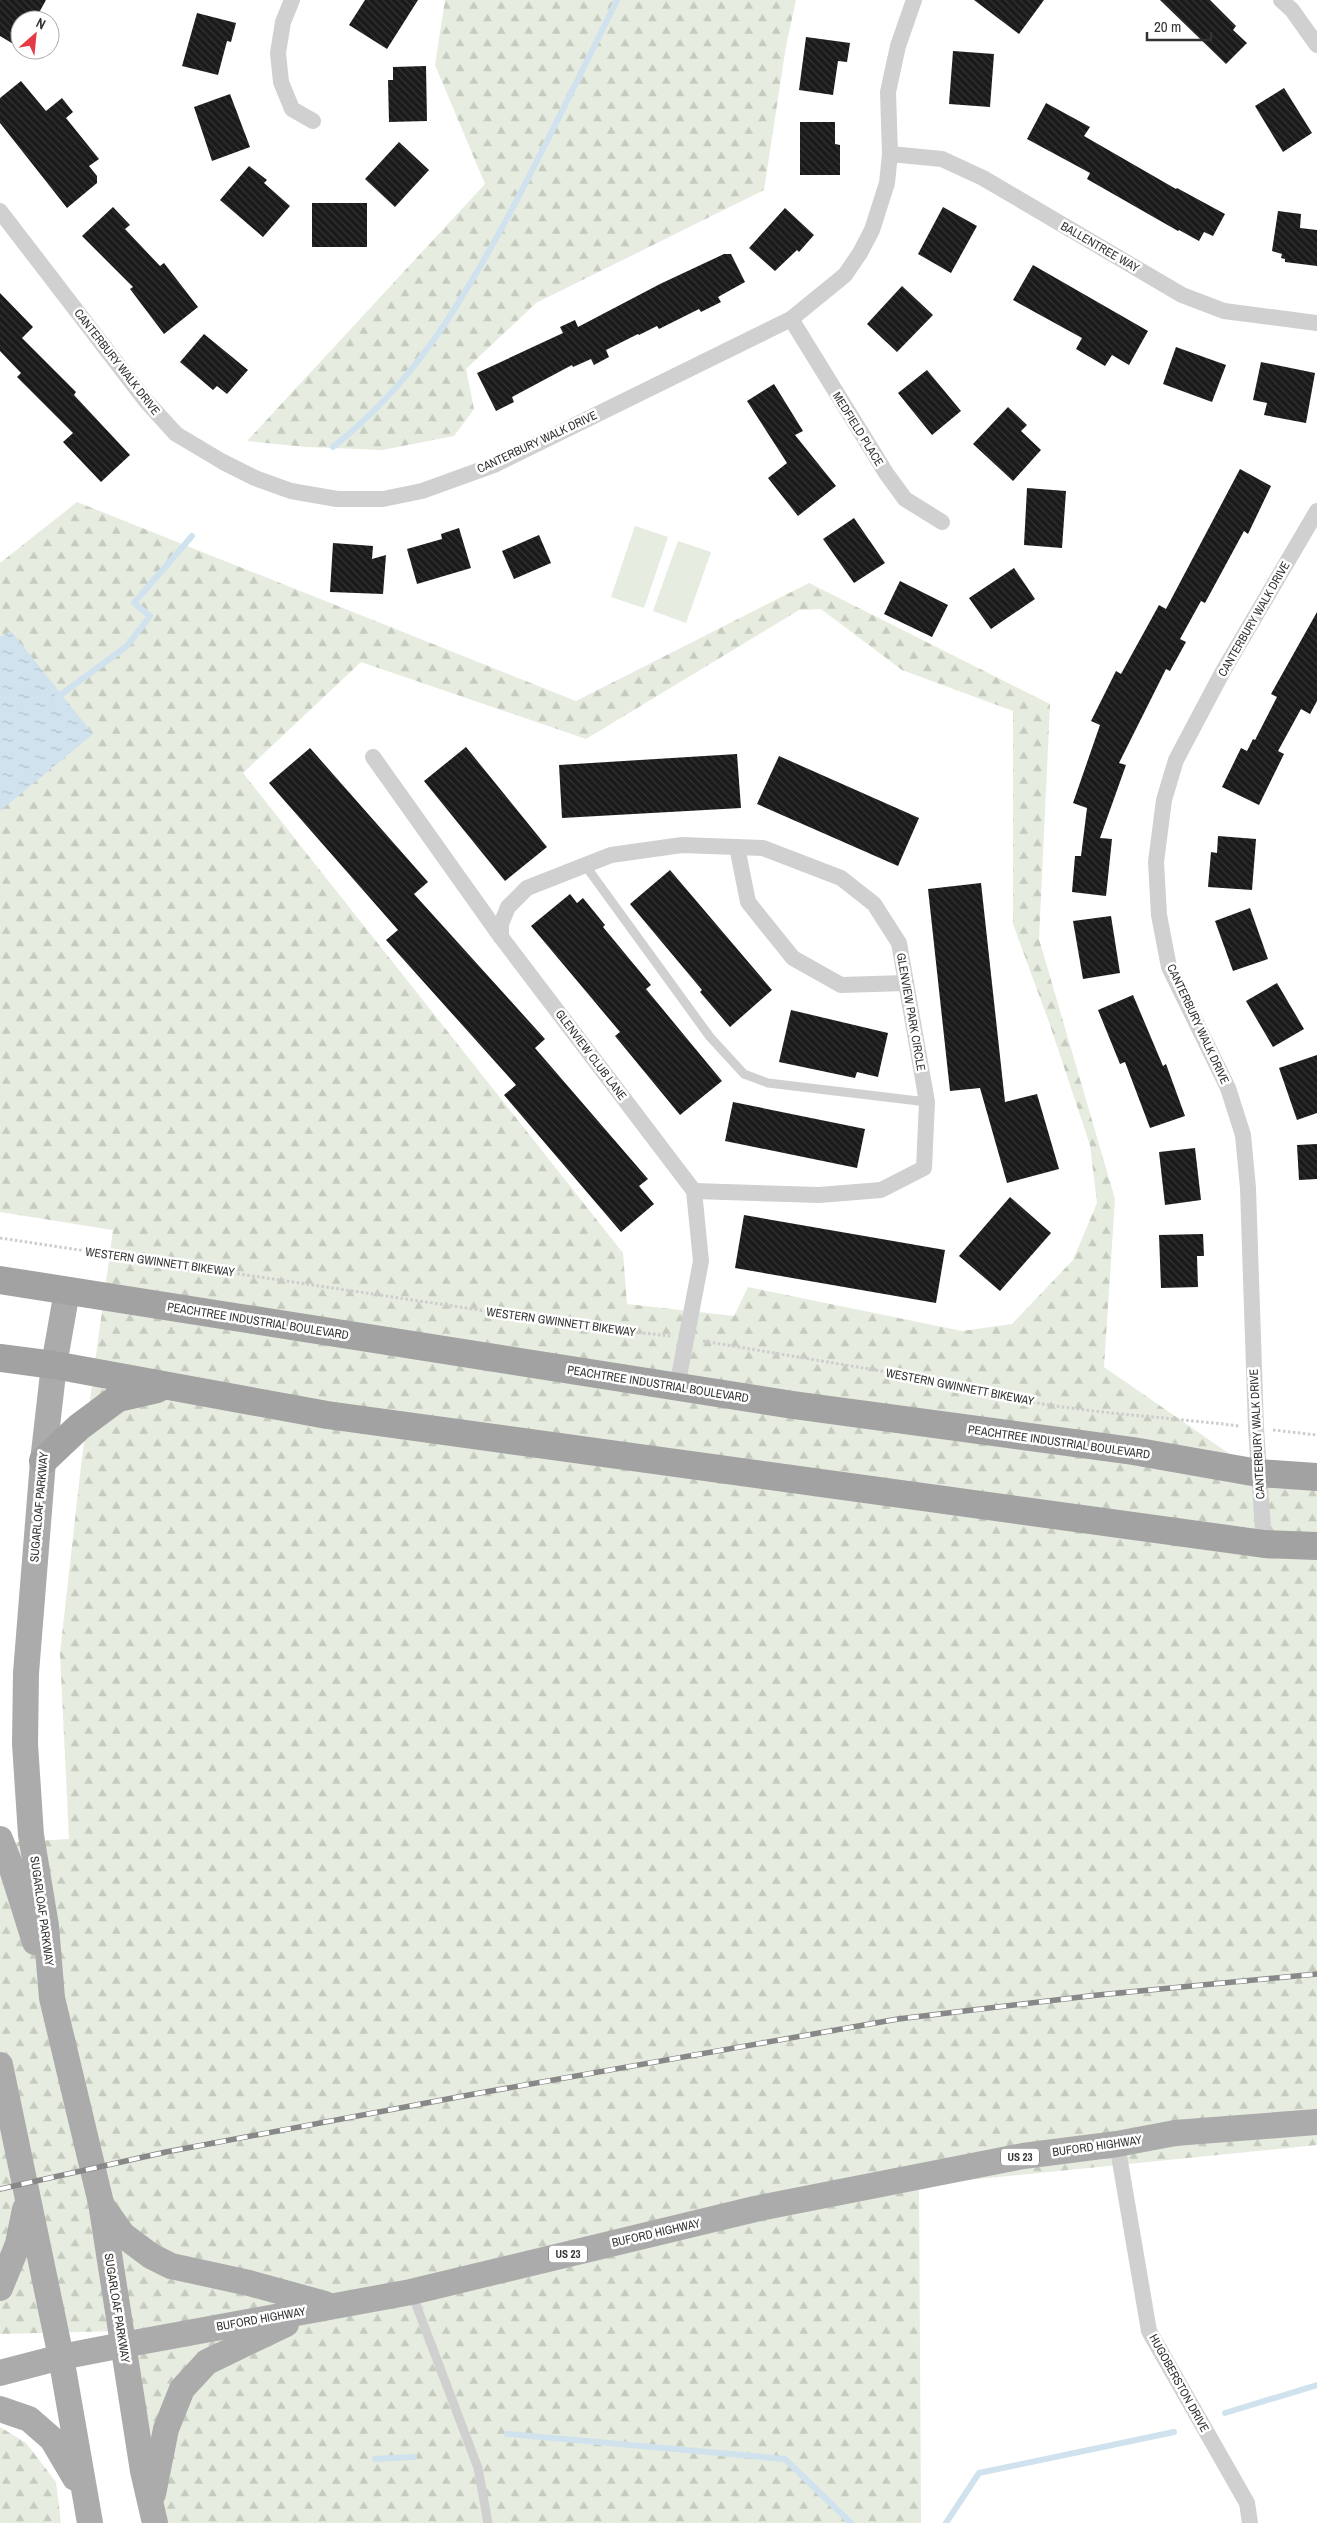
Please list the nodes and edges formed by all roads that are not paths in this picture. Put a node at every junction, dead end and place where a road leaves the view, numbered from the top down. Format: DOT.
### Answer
graph roads {
  1 [pos="292,0"];
  2 [pos="914,0"];
  3 [pos="1281,0"];
  4 [pos="1317,45"];
  5 [pos="313,121"];
  6 [pos="890,154"];
  7 [pos="0,211"];
  8 [pos="791,320"];
  9 [pos="1317,323"];
  10 [pos="1317,510"];
  11 [pos="942,522"];
  12 [pos="373,757"];
  13 [pos="737,847"];
  14 [pos="585,865"];
  15 [pos="501,937"];
  16 [pos="906,983"];
  17 [pos="926,1102"];
  18 [pos="694,1191"];
  19 [pos="0,1280"];
  20 [pos="67,1291"];
  21 [pos="0,1358"];
  22 [pos="54,1365"];
  23 [pos="167,1387"];
  24 [pos="677,1387"];
  25 [pos="43,1461"];
  26 [pos="1258,1473"];
  27 [pos="1317,1477"];
  28 [pos="1264,1544"];
  29 [pos="1317,1546"];
  30 [pos="0,1839"];
  31 [pos="52,1998"];
  32 [pos="0,2065"];
  33 [pos="1317,2122"];
  34 [pos="1117,2144"];
  35 [pos="28,2198"];
  36 [pos="101,2204"];
  37 [pos="0,2288"];
  38 [pos="411,2292"];
  39 [pos="323,2307"];
  40 [pos="123,2345"];
  41 [pos="61,2357"];
  42 [pos="0,2373"];
  43 [pos="0,2409"];
  44 [pos="88,2512"];
  45 [pos="153,2514"];
  46 [pos="488,2523"];
  47 [pos="1250,2523"];
  1 -- 5 [label="street"];
  2 -- 6 [label="street, CANTERBURY WALK DRIVE"];
  3 -- 4 [label="street"];
  6 -- 8 [label="street, CANTERBURY WALK DRIVE"];
  6 -- 9 [label="street, BALLENTREE WAY"];
  7 -- 8 [label="street, CANTERBURY WALK DRIVE"];
  8 -- 11 [label="street, MEDFIELD PLACE"];
  10 -- 26 [label="street, CANTERBURY WALK DRIVE"];
  12 -- 15 [label="street, GLENVIEW CLUB LANE"];
  13 -- 14 [label="street, GLENVIEW PARK CIRCLE"];
  13 -- 16 [label="street, GLENVIEW PARK CIRCLE"];
  13 -- 16 [label="street"];
  14 -- 15 [label="street, GLENVIEW PARK CIRCLE"];
  14 -- 17 [label="lane"];
  15 -- 18 [label="street, GLENVIEW CLUB LANE"];
  16 -- 17 [label="street, GLENVIEW PARK CIRCLE"];
  17 -- 18 [label="street, GLENVIEW PARK CIRCLE"];
  18 -- 24 [label="street"];
  19 -- 20 [label="highway, PEACHTREE INDUSTRIAL BOULEVARD"];
  20 -- 22 [label="main road, SUGARLOAF PARKWAY"];
  20 -- 24 [label="highway, PEACHTREE INDUSTRIAL BOULEVARD"];
  21 -- 22 [label="highway"];
  22 -- 23 [label="highway"];
  22 -- 25 [label="main road, SUGARLOAF PARKWAY"];
  23 -- 25 [label="highway"];
  23 -- 28 [label="highway"];
  24 -- 26 [label="highway, PEACHTREE INDUSTRIAL BOULEVARD"];
  25 -- 31 [label="main road, SUGARLOAF PARKWAY"];
  26 -- 27 [label="highway, PEACHTREE INDUSTRIAL BOULEVARD"];
  26 -- 28 [label="street, CANTERBURY WALK DRIVE"];
  28 -- 29 [label="highway"];
  30 -- 31 [label="main road"];
  31 -- 36 [label="main road, SUGARLOAF PARKWAY"];
  32 -- 35 [label="main road"];
  33 -- 34 [label="main road, BUFORD HIGHWAY / US 23"];
  34 -- 38 [label="main road, BUFORD HIGHWAY / US 23"];
  34 -- 47 [label="street, HUGOBERSTON DRIVE"];
  35 -- 37 [label="main road"];
  35 -- 41 [label="main road"];
  36 -- 39 [label="main road"];
  36 -- 40 [label="main road, SUGARLOAF PARKWAY"];
  38 -- 39 [label="main road, BUFORD HIGHWAY / US 23"];
  38 -- 46 [label="lane"];
  39 -- 40 [label="main road, BUFORD HIGHWAY / US 23"];
  39 -- 45 [label="main road"];
  40 -- 41 [label="main road, BUFORD HIGHWAY / US 23"];
  40 -- 45 [label="main road, SUGARLOAF PARKWAY"];
  41 -- 42 [label="main road, BUFORD HIGHWAY / US 23"];
  41 -- 44 [label="main road"];
  43 -- 44 [label="main road"];
}
